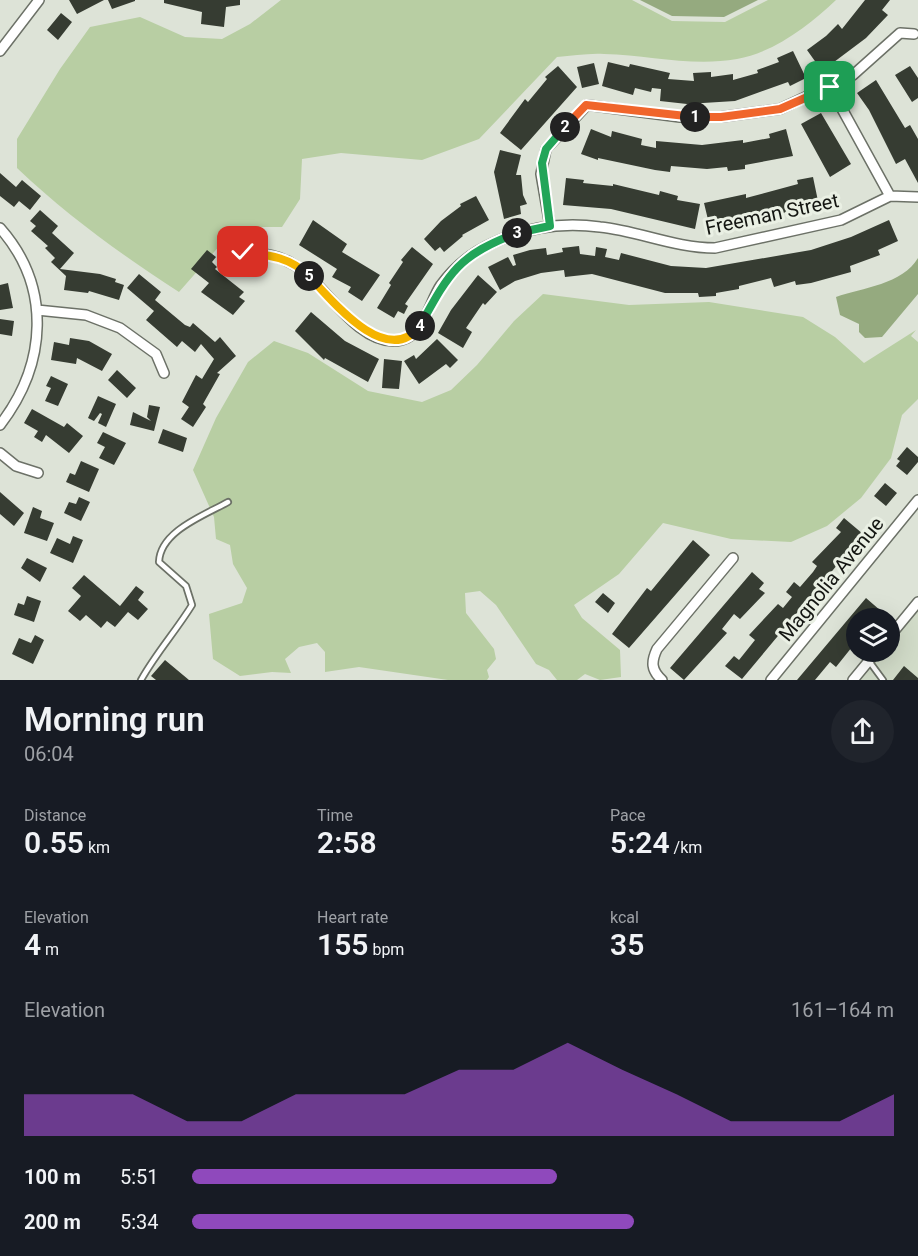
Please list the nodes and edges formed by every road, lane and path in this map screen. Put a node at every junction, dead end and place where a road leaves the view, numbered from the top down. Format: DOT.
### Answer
graph roads {
  1 [pos="39,0"];
  2 [pos="914,33"];
  3 [pos="0,51"];
  4 [pos="830,87"];
  5 [pos="890,196"];
  6 [pos="918,197"];
  7 [pos="550,226"];
  8 [pos="0,228"];
  9 [pos="243,252"];
  10 [pos="37,310"];
  11 [pos="164,373"];
  12 [pos="0,425"];
  13 [pos="0,453"];
  14 [pos="38,473"];
  15 [pos="918,500"];
  16 [pos="228,502"];
  17 [pos="733,558"];
  18 [pos="918,602"];
  19 [pos="900,624"];
  20 [pos="868,662"];
  21 [pos="870,662"];
  22 [pos="141,680"];
  23 [pos="662,680"];
  24 [pos="771,680"];
  25 [pos="853,680"];
  26 [pos="883,680"];
  1 -- 3 [label="street"];
  2 -- 4 [label="street"];
  4 -- 5 [label="street"];
  4 -- 7 [label="street"];
  5 -- 6 [label="street, Freeman Street"];
  5 -- 7 [label="street, Freeman Street"];
  7 -- 9 [label="street, Freeman Street"];
  8 -- 10 [label="street"];
  10 -- 11 [label="street"];
  10 -- 12 [label="street"];
  13 -- 14 [label="street"];
  15 -- 24 [label="street, Magnolia Avenue"];
  16 -- 22 [label="lane"];
  17 -- 23 [label="street"];
  18 -- 19 [label="street"];
  20 -- 25 [label="street"];
  21 -- 26 [label="lane"];
}
